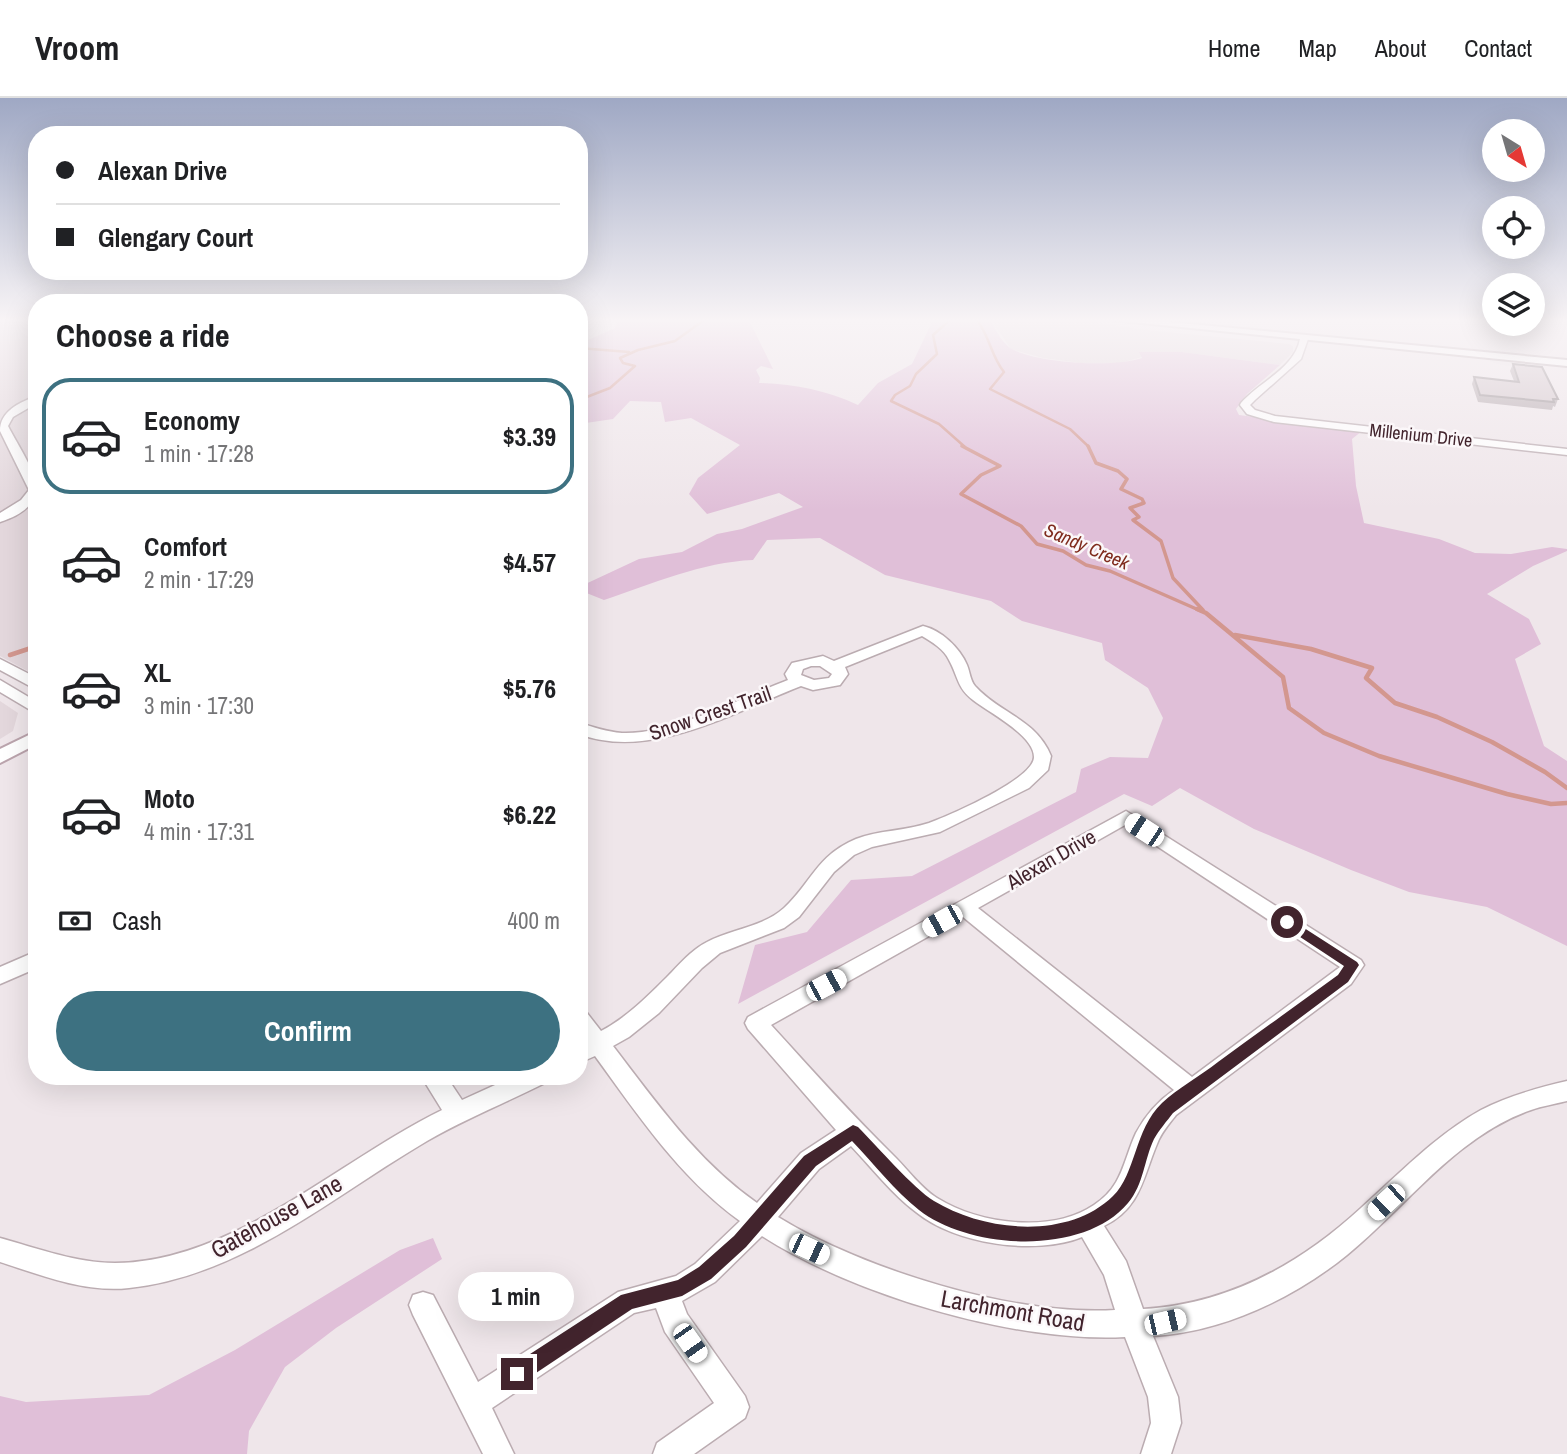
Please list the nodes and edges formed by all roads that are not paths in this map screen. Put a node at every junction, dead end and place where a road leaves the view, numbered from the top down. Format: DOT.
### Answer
graph roads {
  1 [pos="1266,383"];
  2 [pos="28,404"];
  3 [pos="1567,452"];
  4 [pos="28,478"];
  5 [pos="28,499"];
  6 [pos="0,518"];
  7 [pos="0,664"];
  8 [pos="835,666"];
  9 [pos="28,680"];
  10 [pos="799,681"];
  11 [pos="0,685"];
  12 [pos="28,703"];
  13 [pos="588,731"];
  14 [pos="28,741"];
  15 [pos="0,757"];
  16 [pos="965,908"];
  17 [pos="28,963"];
  18 [pos="0,976"];
  19 [pos="589,1048"];
  20 [pos="439,1085"];
  21 [pos="519,1085"];
  22 [pos="1190,1089"];
  23 [pos="1567,1091"];
  24 [pos="458,1115"];
  25 [pos="853,1132"];
  26 [pos="759,1220"];
  27 [pos="1087,1222"];
  28 [pos="0,1250"];
  29 [pos="665,1292"];
  30 [pos="423,1305"];
  31 [pos="1134,1324"];
  32 [pos="473,1403"];
  33 [pos="499,1454"];
  34 [pos="668,1454"];
  35 [pos="1156,1454"];
  1 -- 3 [label="street, Millenium Drive"];
  2 -- 4 [label="street"];
  5 -- 6 [label="street"];
  7 -- 9 [label="street"];
  8 -- 10 [label="street, Snow Crest Trail"];
  8 -- 10 [label="street, Snow Crest Trail"];
  8 -- 19 [label="street, Snow Crest Trail"];
  10 -- 13 [label="street, Snow Crest Trail"];
  11 -- 12 [label="street"];
  14 -- 15 [label="street"];
  16 -- 22 [label="street"];
  16 -- 22 [label="street, Alexan Drive"];
  16 -- 25 [label="street, Alexan Drive"];
  17 -- 18 [label="street"];
  19 -- 26 [label="street, Larchmont Road"];
  20 -- 24 [label="street"];
  21 -- 24 [label="street, Gatehouse Lane"];
  22 -- 27 [label="street, Alexan Drive"];
  23 -- 31 [label="street, Larchmont Road"];
  24 -- 28 [label="street, Gatehouse Lane"];
  25 -- 26 [label="street"];
  25 -- 27 [label="street, Alexan Drive"];
  26 -- 29 [label="street"];
  26 -- 31 [label="street, Larchmont Road"];
  27 -- 31 [label="street"];
  29 -- 32 [label="street"];
  29 -- 34 [label="street"];
  30 -- 32 [label="street"];
  31 -- 35 [label="street"];
  32 -- 33 [label="street"];
}
